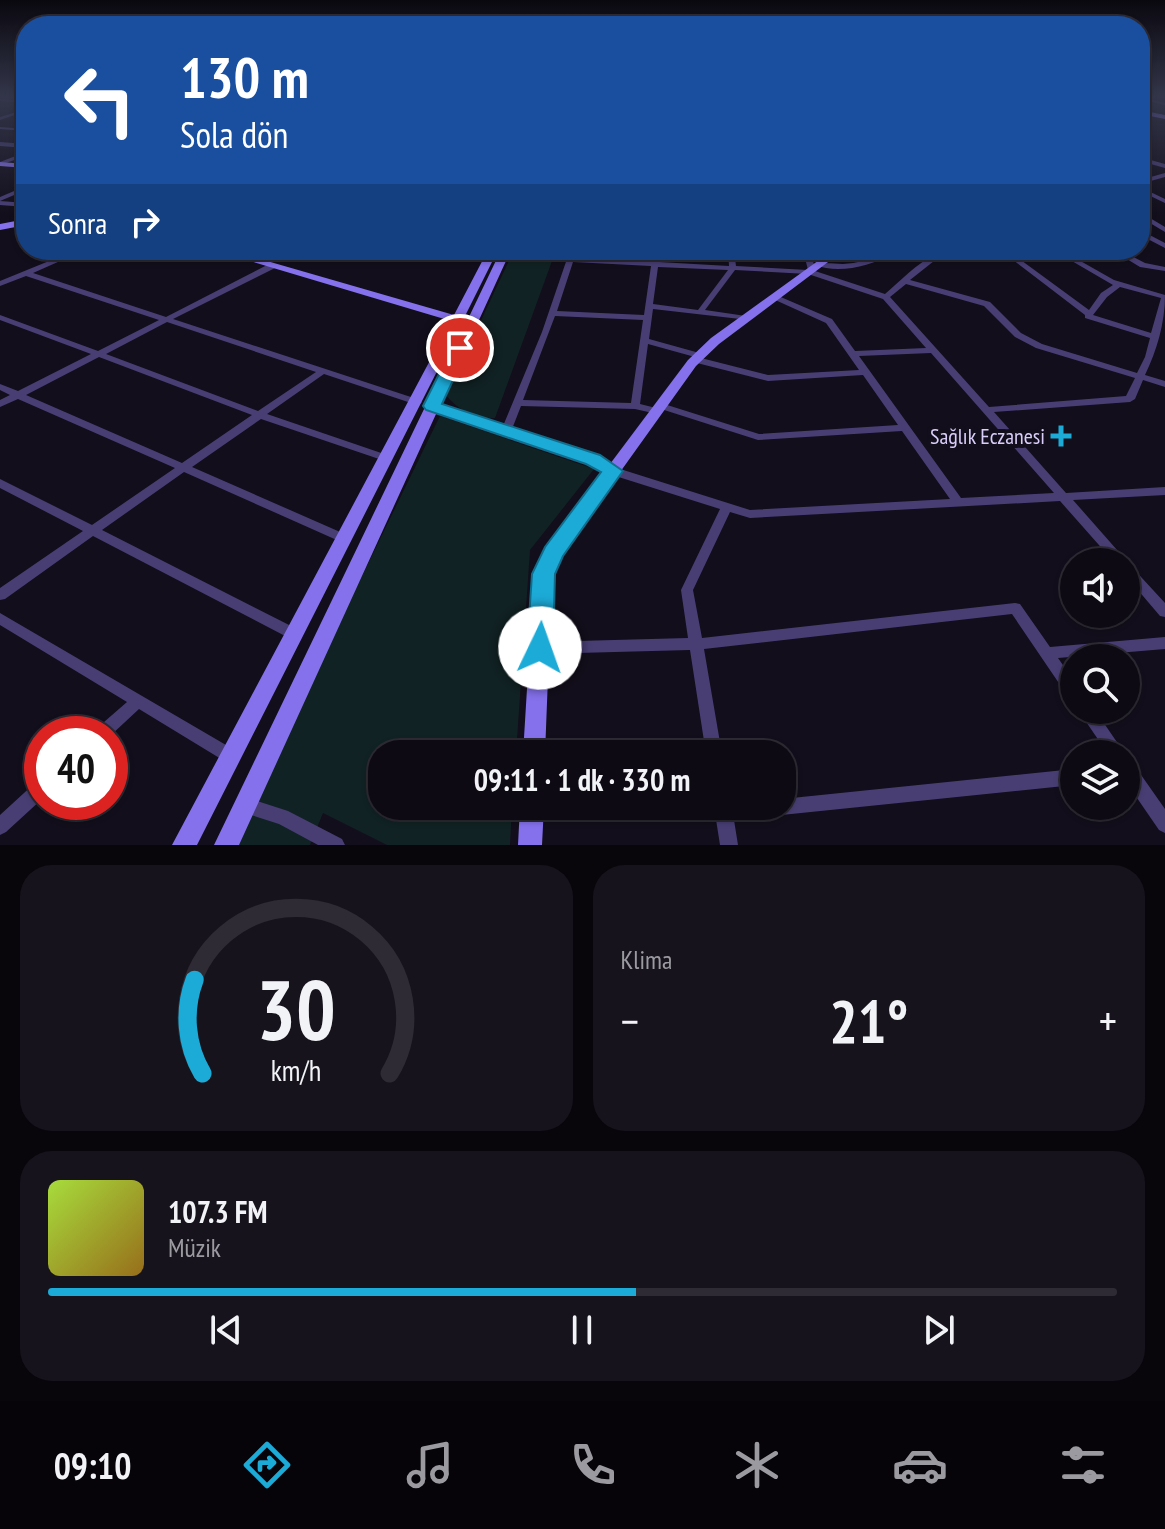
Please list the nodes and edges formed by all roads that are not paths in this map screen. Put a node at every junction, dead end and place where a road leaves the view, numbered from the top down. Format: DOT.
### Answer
graph roads {
  1 [pos="57,260"];
  2 [pos="252,260"];
  3 [pos="489,260"];
  4 [pos="500,260"];
  5 [pos="569,260"];
  6 [pos="618,260"];
  7 [pos="656,260"];
  8 [pos="732,260"];
  9 [pos="810,260"];
  10 [pos="825,260"];
  11 [pos="878,260"];
  12 [pos="930,260"];
  13 [pos="1016,260"];
  14 [pos="1073,260"];
  15 [pos="1133,260"];
  16 [pos="656,264"];
  17 [pos="272,266"];
  18 [pos="733,268"];
  19 [pos="813,269"];
  20 [pos="1165,269"];
  21 [pos="25,273"];
  22 [pos="3,281"];
  23 [pos="905,281"];
  24 [pos="1119,284"];
  25 [pos="776,297"];
  26 [pos="886,297"];
  27 [pos="1165,298"];
  28 [pos="650,306"];
  29 [pos="700,312"];
  30 [pos="553,313"];
  31 [pos="1088,313"];
  32 [pos="0,317"];
  33 [pos="648,318"];
  34 [pos="746,318"];
  35 [pos="166,320"];
  36 [pos="464,321"];
  37 [pos="1154,337"];
  38 [pos="645,341"];
  39 [pos="932,350"];
  40 [pos="98,354"];
  41 [pos="852,354"];
  42 [pos="698,358"];
  43 [pos="321,372"];
  44 [pos="865,372"];
  45 [pos="1140,376"];
  46 [pos="1165,384"];
  47 [pos="0,387"];
  48 [pos="17,395"];
  49 [pos="518,403"];
  50 [pos="0,404"];
  51 [pos="424,404"];
  52 [pos="635,406"];
  53 [pos="659,409"];
  54 [pos="986,410"];
  55 [pos="260,415"];
  56 [pos="905,428"];
  57 [pos="506,431"];
  58 [pos="386,458"];
  59 [pos="184,468"];
  60 [pos="613,471"];
  61 [pos="0,483"];
  62 [pos="1165,491"];
  63 [pos="1063,497"];
  64 [pos="958,502"];
  65 [pos="726,507"];
  66 [pos="93,531"];
  67 [pos="343,538"];
  68 [pos="1109,548"];
  69 [pos="1140,584"];
  70 [pos="0,595"];
  71 [pos="1165,612"];
  72 [pos="0,618"];
  73 [pos="294,634"];
  74 [pos="1165,643"];
  75 [pos="696,644"];
  76 [pos="540,648"];
  77 [pos="1046,653"];
  78 [pos="1060,673"];
  79 [pos="138,701"];
  80 [pos="121,716"];
  81 [pos="535,740"];
  82 [pos="712,740"];
  83 [pos="232,757"];
  84 [pos="1060,778"];
  85 [pos="1140,788"];
  86 [pos="796,802"];
  87 [pos="24,804"];
  88 [pos="245,805"];
  89 [pos="531,820"];
  90 [pos="725,820"];
  91 [pos="1165,824"];
  92 [pos="0,826"];
  93 [pos="184,845"];
  94 [pos="226,845"];
  95 [pos="336,845"];
  96 [pos="530,845"];
  97 [pos="729,845"];
  1 -- 21 [label="street"];
  2 -- 17 [label="main road"];
  3 -- 36 [label="main road"];
  4 -- 36 [label="main road"];
  5 -- 30 [label="street"];
  6 -- 16 [label="street"];
  7 -- 16 [label="street"];
  8 -- 18 [label="street"];
  9 -- 19 [label="street"];
  10 -- 19 [label="main road"];
  11 -- 19 [label="street"];
  12 -- 23 [label="street"];
  13 -- 31 [label="street"];
  14 -- 24 [label="street"];
  15 -- 20 [label="street"];
  16 -- 18 [label="street"];
  16 -- 28 [label="street"];
  17 -- 35 [label="street"];
  17 -- 36 [label="main road"];
  18 -- 19 [label="street"];
  18 -- 29 [label="street"];
  19 -- 25 [label="main road"];
  19 -- 26 [label="street"];
  21 -- 22 [label="street"];
  21 -- 35 [label="street"];
  23 -- 26 [label="street"];
  23 -- 45 [label="street"];
  24 -- 27 [label="street"];
  24 -- 31 [label="street"];
  25 -- 34 [label="main road"];
  25 -- 41 [label="street"];
  26 -- 39 [label="street"];
  27 -- 37 [label="street"];
  28 -- 29 [label="street"];
  28 -- 33 [label="street"];
  29 -- 34 [label="street"];
  30 -- 33 [label="street"];
  30 -- 49 [label="street"];
  31 -- 37 [label="street"];
  32 -- 40 [label="street"];
  33 -- 38 [label="street"];
  34 -- 42 [label="main road"];
  35 -- 40 [label="street"];
  35 -- 43 [label="street"];
  36 -- 51 [label="main road"];
  37 -- 45 [label="street"];
  38 -- 42 [label="street"];
  38 -- 52 [label="street"];
  39 -- 41 [label="street"];
  39 -- 54 [label="street"];
  40 -- 48 [label="street"];
  40 -- 55 [label="street"];
  41 -- 44 [label="street"];
  42 -- 44 [label="street"];
  42 -- 53 [label="main road"];
  43 -- 51 [label="street"];
  43 -- 55 [label="street"];
  44 -- 56 [label="street"];
  45 -- 46 [label="street"];
  45 -- 54 [label="street"];
  47 -- 48 [label="street"];
  48 -- 50 [label="street"];
  48 -- 59 [label="street"];
  49 -- 52 [label="street"];
  49 -- 57 [label="street"];
  51 -- 57 [label="street"];
  51 -- 58 [label="main road"];
  51 -- 88 [label="main road"];
  52 -- 53 [label="street"];
  53 -- 56 [label="street"];
  53 -- 60 [label="main road"];
  54 -- 63 [label="street"];
  55 -- 58 [label="street"];
  55 -- 59 [label="street"];
  56 -- 64 [label="street"];
  57 -- 60 [label="street"];
  58 -- 67 [label="main road"];
  59 -- 66 [label="street"];
  59 -- 67 [label="street"];
  60 -- 65 [label="street"];
  60 -- 76 [label="main road"];
  61 -- 66 [label="street"];
  62 -- 63 [label="street"];
  63 -- 64 [label="street"];
  63 -- 68 [label="street"];
  64 -- 65 [label="street"];
  65 -- 75 [label="street"];
  66 -- 70 [label="street"];
  66 -- 73 [label="street"];
  67 -- 73 [label="main road"];
  69 -- 71 [label="street"];
  72 -- 79 [label="street"];
  73 -- 83 [label="main road"];
  74 -- 77 [label="street"];
  75 -- 76 [label="street"];
  75 -- 77 [label="street"];
  75 -- 82 [label="street"];
  76 -- 81 [label="main road"];
  77 -- 78 [label="street"];
  79 -- 80 [label="street"];
  79 -- 83 [label="street"];
  83 -- 93 [label="main road"];
  84 -- 86 [label="street"];
  85 -- 91 [label="street"];
  87 -- 92 [label="street"];
  88 -- 94 [label="main road"];
  88 -- 95 [label="street"];
  89 -- 96 [label="main road"];
  90 -- 97 [label="street"];
}
